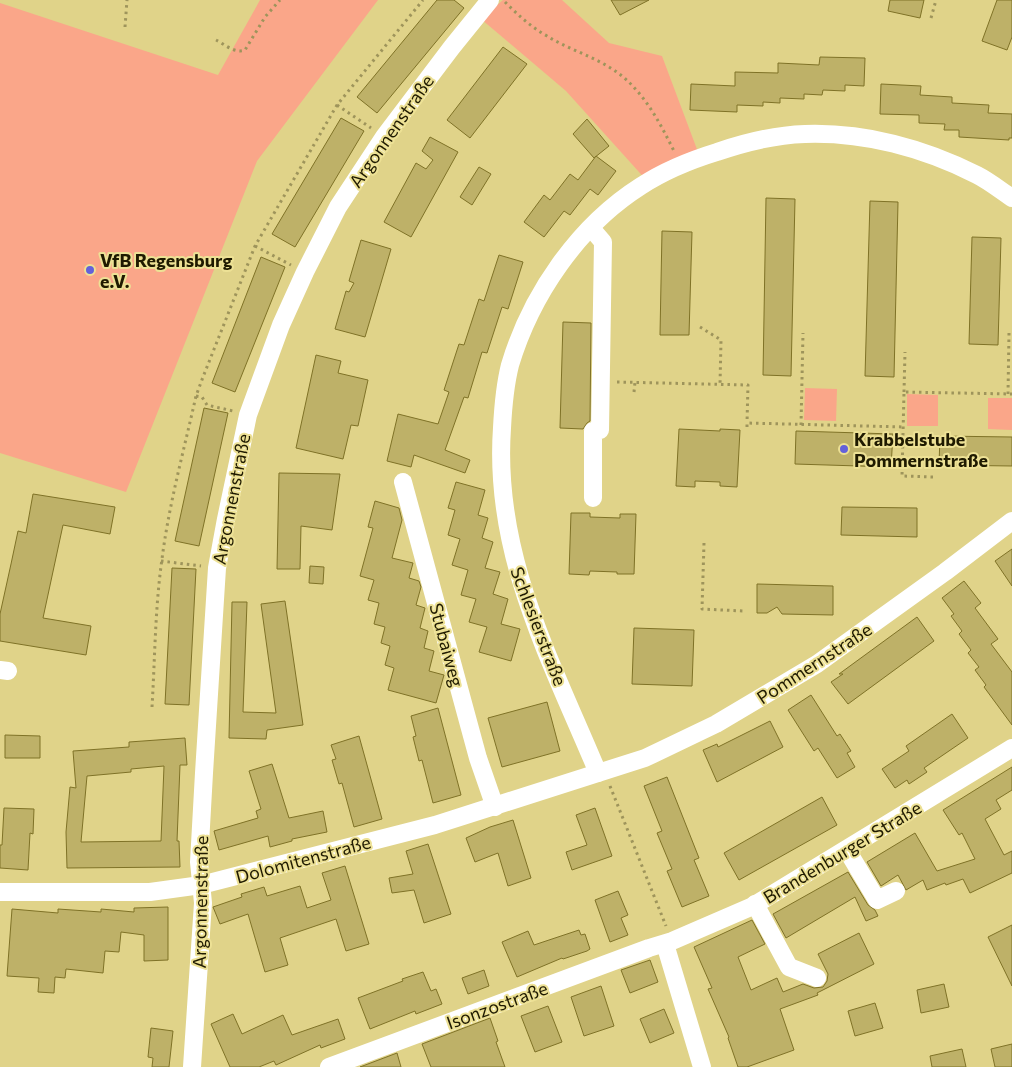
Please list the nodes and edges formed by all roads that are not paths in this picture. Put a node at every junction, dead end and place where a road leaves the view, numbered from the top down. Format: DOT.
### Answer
graph roads {
  1 [pos="490,0"];
  2 [pos="1012,198"];
  3 [pos="591,228"];
  4 [pos="403,482"];
  5 [pos="593,498"];
  6 [pos="1012,521"];
  7 [pos="1012,748"];
  8 [pos="602,772"];
  9 [pos="495,807"];
  10 [pos="847,850"];
  11 [pos="201,885"];
  12 [pos="896,891"];
  13 [pos="0,892"];
  14 [pos="755,904"];
  15 [pos="667,938"];
  16 [pos="817,978"];
  17 [pos="192,1067"];
  18 [pos="329,1067"];
  19 [pos="702,1067"];
  1 -- 11 [label="street, Argonnenstraße"];
  2 -- 3 [label="street, Schlesierstraße"];
  3 -- 5 [label="street"];
  3 -- 8 [label="street, Schlesierstraße"];
  4 -- 9 [label="street, Stubaiweg"];
  6 -- 8 [label="street, Pommernstraße"];
  7 -- 10 [label="street, Brandenburger Straße"];
  8 -- 9 [label="street, Dolomitenstraße"];
  9 -- 11 [label="street, Dolomitenstraße"];
  10 -- 12 [label="street"];
  10 -- 14 [label="street, Brandenburger Straße"];
  11 -- 13 [label="street, Dolomitenstraße"];
  11 -- 17 [label="street, Argonnenstraße"];
  14 -- 15 [label="street, Brandenburger Straße"];
  14 -- 16 [label="street"];
  15 -- 18 [label="street, Isonzostraße"];
  15 -- 19 [label="street"];
}
